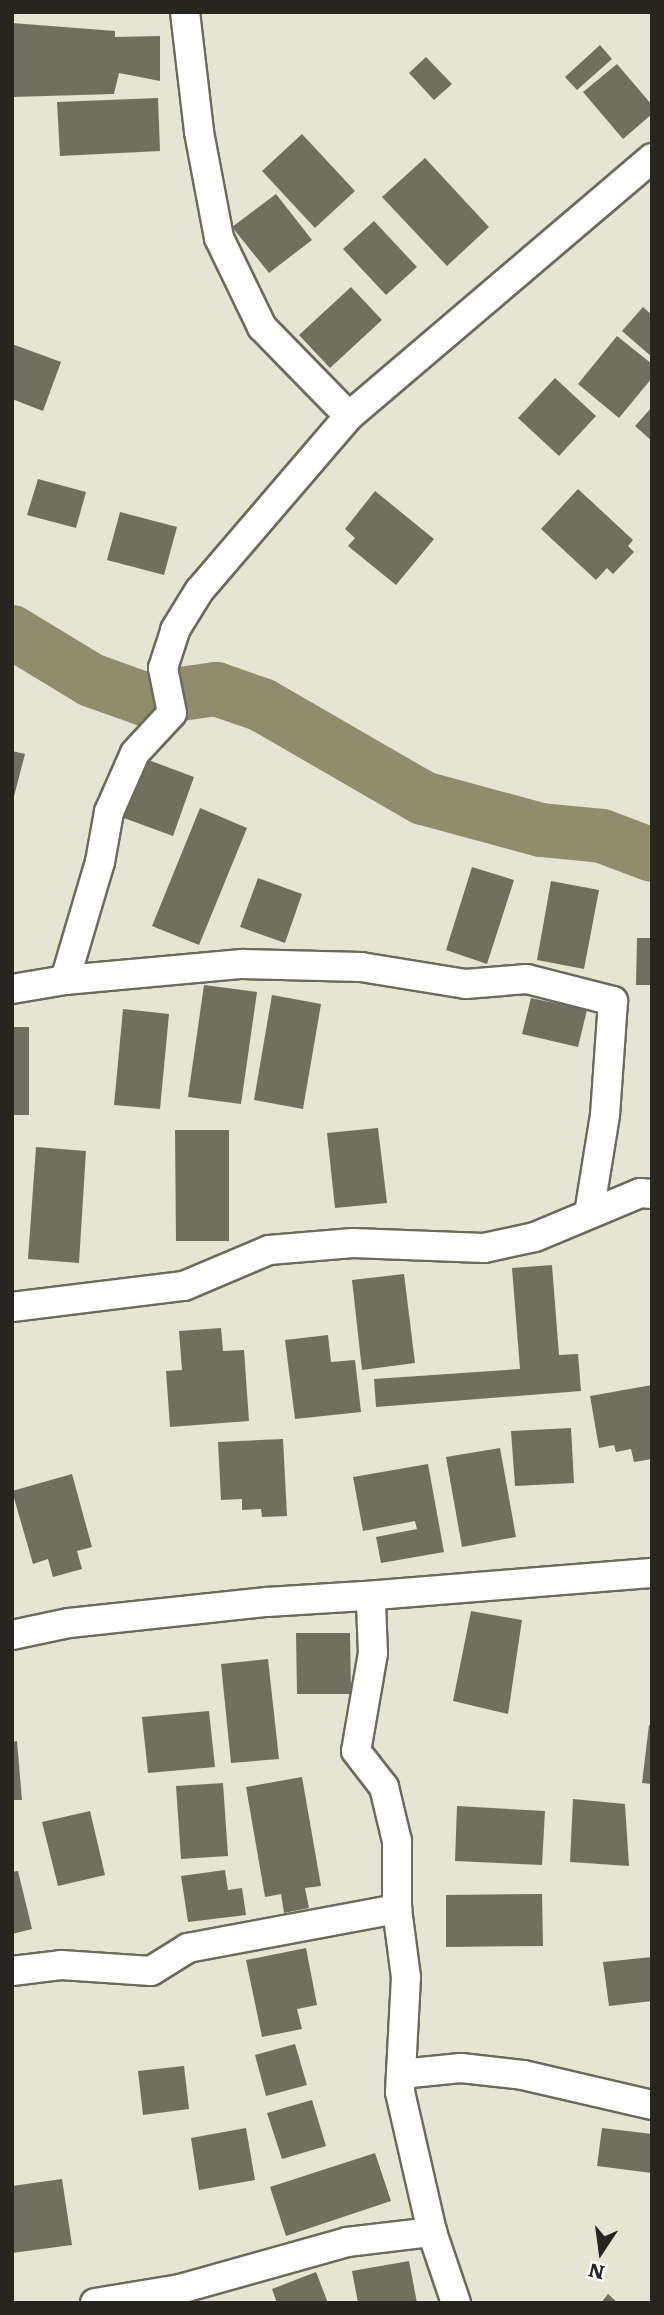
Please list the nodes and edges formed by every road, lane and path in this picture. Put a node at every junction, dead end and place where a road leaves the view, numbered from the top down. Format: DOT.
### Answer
graph roads {
  1 [pos="185,12"];
  2 [pos="652,158"];
  3 [pos="349,416"];
  4 [pos="65,980"];
  5 [pos="12,989"];
  6 [pos="652,1194"];
  7 [pos="589,1214"];
  8 [pos="12,1307"];
  9 [pos="652,1573"];
  10 [pos="364,1596"];
  11 [pos="12,1635"];
  12 [pos="397,1909"];
  13 [pos="12,1970"];
  14 [pos="401,2074"];
  15 [pos="652,2105"];
  16 [pos="432,2232"];
  17 [pos="95,2303"];
  18 [pos="456,2303"];
  1 -- 3 [label="street"];
  2 -- 3 [label="street"];
  3 -- 4 [label="street"];
  4 -- 5 [label="street"];
  4 -- 7 [label="street"];
  6 -- 7 [label="street"];
  7 -- 8 [label="street"];
  9 -- 10 [label="street"];
  10 -- 11 [label="street"];
  10 -- 12 [label="street"];
  12 -- 13 [label="street"];
  12 -- 14 [label="street"];
  14 -- 15 [label="street"];
  14 -- 16 [label="street"];
  16 -- 17 [label="street"];
  16 -- 18 [label="street"];
}
